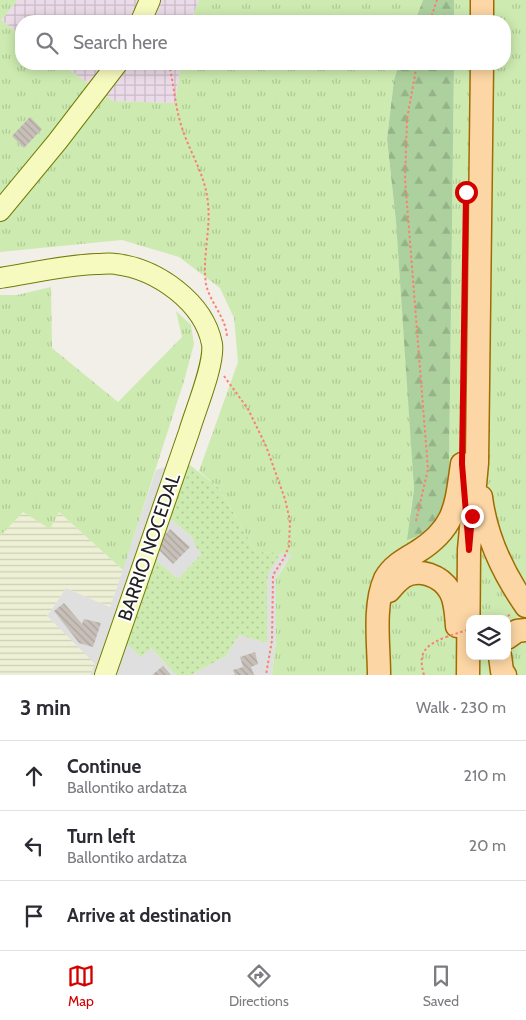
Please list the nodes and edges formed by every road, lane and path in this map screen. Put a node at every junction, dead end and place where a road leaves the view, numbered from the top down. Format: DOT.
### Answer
graph roads {
  1 [pos="150,0"];
  2 [pos="437,0"];
  3 [pos="468,0"];
  4 [pos="482,0"];
  5 [pos="144,15"];
  6 [pos="432,15"];
  7 [pos="467,15"];
  8 [pos="482,15"];
  9 [pos="112,70"];
  10 [pos="170,70"];
  11 [pos="416,70"];
  12 [pos="467,70"];
  13 [pos="482,70"];
  14 [pos="0,211"];
  15 [pos="0,278"];
  16 [pos="227,343"];
  17 [pos="223,375"];
  18 [pos="470,464"];
  19 [pos="416,521"];
  20 [pos="526,606"];
  21 [pos="378,609"];
  22 [pos="469,615"];
  23 [pos="526,630"];
  24 [pos="466,632"];
  25 [pos="511,635"];
  26 [pos="468,660"];
  27 [pos="501,660"];
  28 [pos="105,675"];
  29 [pos="266,675"];
  30 [pos="379,675"];
  31 [pos="424,675"];
  32 [pos="461,675"];
  33 [pos="468,675"];
  34 [pos="505,675"];
  1 -- 5 [label="street"];
  2 -- 6 [label="path"];
  3 -- 7 [label="main road"];
  4 -- 8 [label="main road"];
  9 -- 14 [label="street"];
  10 -- 16 [label="path"];
  11 -- 19 [label="path"];
  12 -- 18 [label="main road"];
  13 -- 18 [label="main road"];
  15 -- 28 [label="street, BARRIO NOCEDAL"];
  17 -- 29 [label="path"];
  18 -- 20 [label="main road"];
  18 -- 21 [label="main road"];
  18 -- 22 [label="main road"];
  21 -- 30 [label="main road"];
  21 -- 32 [label="main road"];
  23 -- 25 [label="main road"];
  24 -- 31 [label="path, bridge"];
  26 -- 33 [label="main road"];
  27 -- 34 [label="main road"];
}
